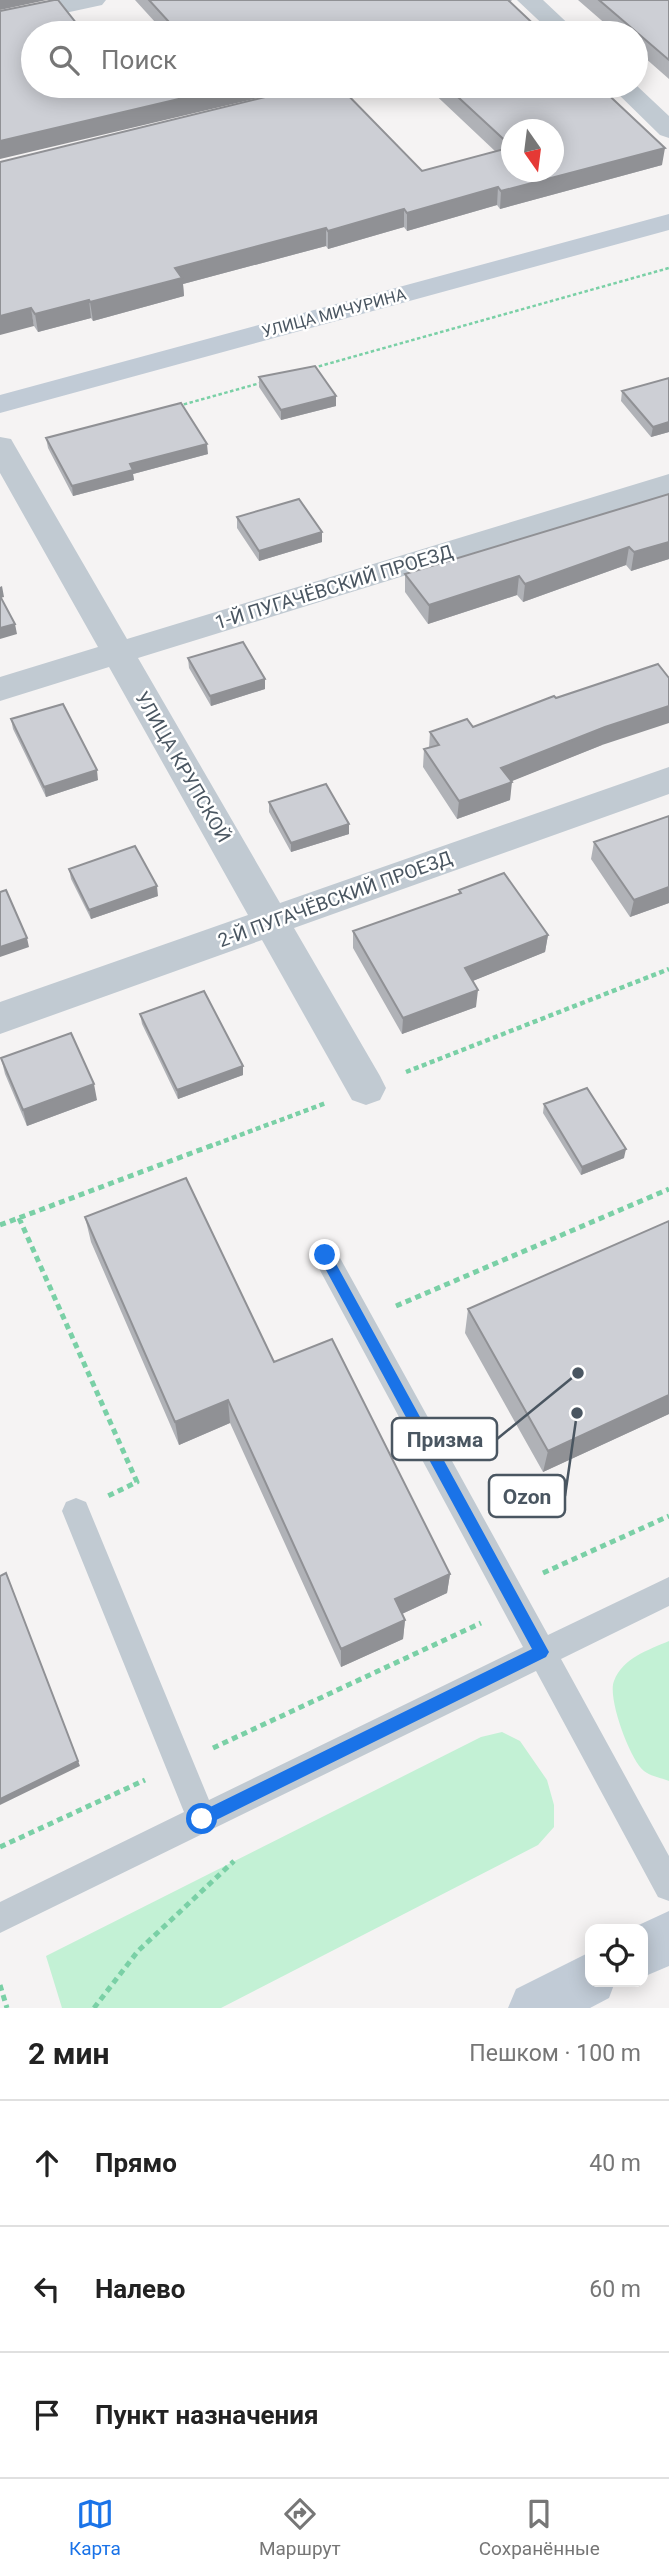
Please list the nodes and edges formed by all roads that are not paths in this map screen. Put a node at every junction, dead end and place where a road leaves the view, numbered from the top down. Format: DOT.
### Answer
graph roads {
  1 [pos="94,0"];
  2 [pos="529,0"];
  3 [pos="0,20"];
  4 [pos="549,21"];
  5 [pos="635,98"];
  6 [pos="669,130"];
  7 [pos="669,222"];
  8 [pos="0,404"];
  9 [pos="0,446"];
  10 [pos="669,484"];
  11 [pos="118,653"];
  12 [pos="0,690"];
  13 [pos="669,780"];
  14 [pos="272,922"];
  15 [pos="0,1018"];
  16 [pos="366,1088"];
  17 [pos="325,1255"];
  18 [pos="76,1511"];
  19 [pos="669,1591"];
  20 [pos="541,1652"];
  21 [pos="202,1819"];
  22 [pos="669,1886"];
  23 [pos="0,1918"];
  24 [pos="669,1937"];
  25 [pos="648,1948"];
  26 [pos="585,1982"];
  27 [pos="535,2008"];
  1 -- 3 [label="street"];
  2 -- 4 [label="street"];
  5 -- 6 [label="street"];
  7 -- 8 [label="main road, УЛИЦА МИЧУРИНА"];
  9 -- 11 [label="street, УЛИЦА КРУПСКОЙ"];
  10 -- 11 [label="street, 1-Й ПУГАЧЁВСКИЙ ПРОЕЗД"];
  11 -- 12 [label="street, 1-Й ПУГАЧЁВСКИЙ ПРОЕЗД"];
  11 -- 14 [label="street, УЛИЦА КРУПСКОЙ"];
  13 -- 14 [label="street, 2-Й ПУГАЧЁВСКИЙ ПРОЕЗД"];
  14 -- 15 [label="street, 2-Й ПУГАЧЁВСКИЙ ПРОЕЗД"];
  14 -- 16 [label="street, УЛИЦА КРУПСКОЙ"];
  17 -- 20 [label="lane"];
  18 -- 21 [label="lane"];
  19 -- 20 [label="lane"];
  20 -- 21 [label="lane"];
  20 -- 22 [label="lane"];
  21 -- 23 [label="lane"];
  24 -- 25 [label="main road"];
  26 -- 27 [label="main road"];
}
